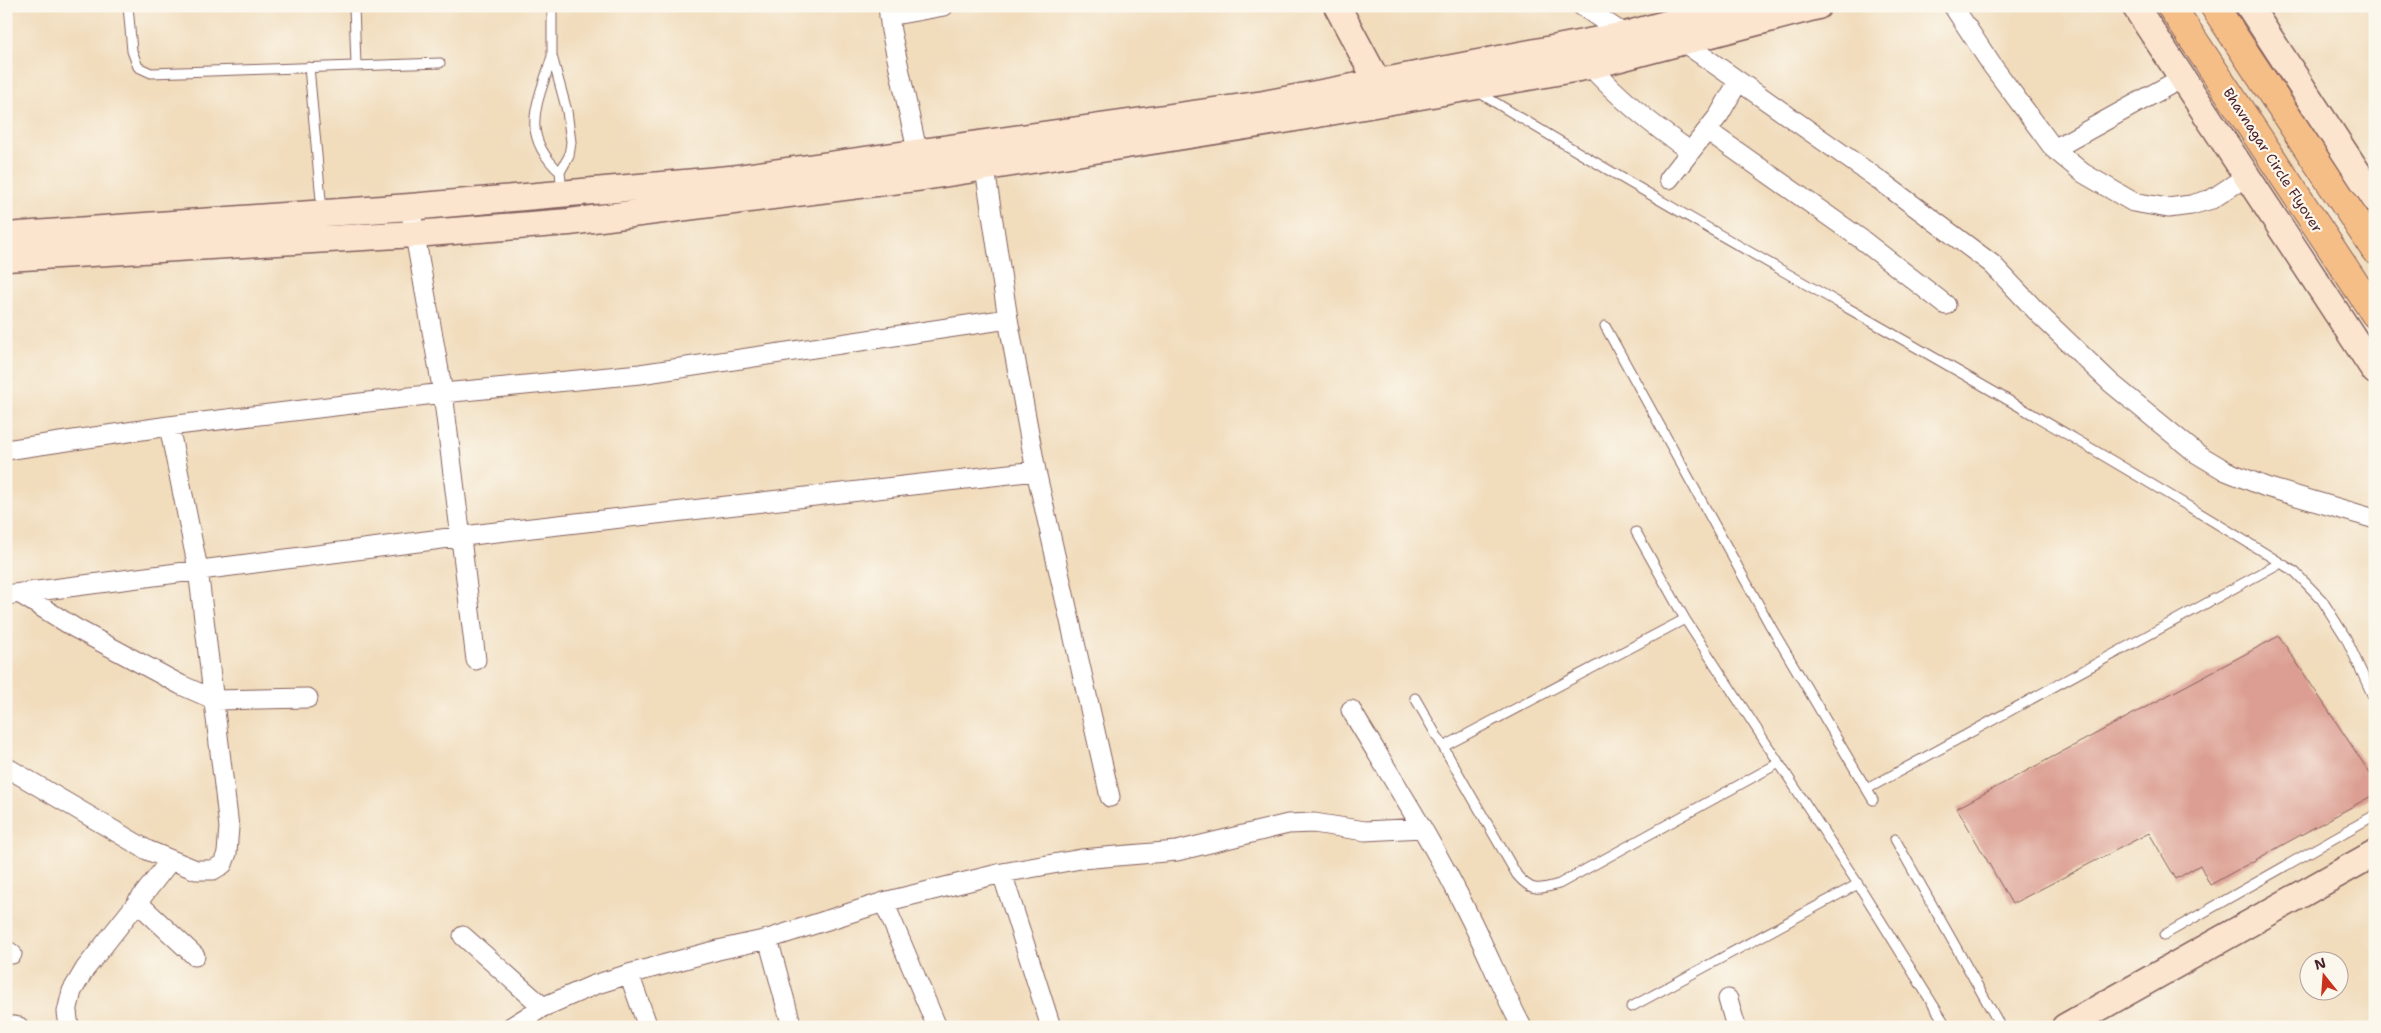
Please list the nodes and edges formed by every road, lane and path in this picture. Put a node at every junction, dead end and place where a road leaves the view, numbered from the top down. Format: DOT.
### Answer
graph roads {
  1 [pos="128,6"];
  2 [pos="354,6"];
  3 [pos="552,6"];
  4 [pos="944,6"];
  5 [pos="1338,6"];
  6 [pos="1582,6"];
  7 [pos="1732,6"];
  8 [pos="1818,6"];
  9 [pos="1953,6"];
  10 [pos="2135,6"];
  11 [pos="2172,6"];
  12 [pos="2214,6"];
  13 [pos="2249,6"];
  14 [pos="889,11"];
  15 [pos="1688,23"];
  16 [pos="1625,34"];
  17 [pos="552,56"];
  18 [pos="440,63"];
  19 [pos="356,65"];
  20 [pos="1590,66"];
  21 [pos="309,67"];
  22 [pos="2182,78"];
  23 [pos="1738,82"];
  24 [pos="1472,88"];
  25 [pos="1382,92"];
  26 [pos="1708,131"];
  27 [pos="981,143"];
  28 [pos="2054,149"];
  29 [pos="1690,151"];
  30 [pos="917,152"];
  31 [pos="985,168"];
  32 [pos="2247,176"];
  33 [pos="922,177"];
  34 [pos="1669,179"];
  35 [pos="561,183"];
  36 [pos="2375,199"];
  37 [pos="410,207"];
  38 [pos="322,214"];
  39 [pos="416,234"];
  40 [pos="6,236"];
  41 [pos="2375,250"];
  42 [pos="6,258"];
  43 [pos="1946,305"];
  44 [pos="2375,314"];
  45 [pos="1008,319"];
  46 [pos="1604,326"];
  47 [pos="2375,371"];
  48 [pos="443,393"];
  49 [pos="169,426"];
  50 [pos="6,450"];
  51 [pos="1036,471"];
  52 [pos="2375,519"];
  53 [pos="1636,532"];
  54 [pos="461,537"];
  55 [pos="2280,563"];
  56 [pos="198,569"];
  57 [pos="14,595"];
  58 [pos="1685,619"];
  59 [pos="476,660"];
  60 [pos="308,698"];
  61 [pos="1415,698"];
  62 [pos="214,700"];
  63 [pos="2375,701"];
  64 [pos="1351,710"];
  65 [pos="1443,747"];
  66 [pos="1779,763"];
  67 [pos="6,767"];
  68 [pos="1867,789"];
  69 [pos="1110,796"];
  70 [pos="1873,800"];
  71 [pos="2375,815"];
  72 [pos="1422,828"];
  73 [pos="1895,839"];
  74 [pos="2375,854"];
  75 [pos="170,861"];
  76 [pos="1002,873"];
  77 [pos="1858,884"];
  78 [pos="138,902"];
  79 [pos="884,902"];
  80 [pos="2164,935"];
  81 [pos="463,936"];
  82 [pos="768,939"];
  83 [pos="195,956"];
  84 [pos="629,974"];
  85 [pos="1728,999"];
  86 [pos="1631,1006"];
  87 [pos="543,1007"];
  88 [pos="6,1024"];
  89 [pos="514,1026"];
  90 [pos="19,1027"];
  91 [pos="69,1027"];
  92 [pos="648,1027"];
  93 [pos="792,1027"];
  94 [pos="937,1027"];
  95 [pos="1051,1027"];
  96 [pos="1522,1027"];
  97 [pos="1736,1027"];
  98 [pos="1947,1027"];
  99 [pos="2001,1027"];
  100 [pos="2065,1027"];
  1 -- 21 [label="lane"];
  2 -- 19 [label="lane"];
  3 -- 17 [label="lane"];
  4 -- 14 [label="street"];
  5 -- 25 [label="street"];
  6 -- 16 [label="street"];
  7 -- 15 [label="street"];
  8 -- 15 [label="street"];
  9 -- 28 [label="street"];
  10 -- 22 [label="street"];
  11 -- 44 [label="highway, Bhavnagar Circle Flyover"];
  12 -- 41 [label="highway"];
  13 -- 36 [label="street"];
  14 -- 30 [label="street"];
  15 -- 16 [label="street"];
  15 -- 20 [label="street"];
  15 -- 23 [label="street"];
  16 -- 25 [label="street"];
  17 -- 35 [label="lane"];
  17 -- 35 [label="lane"];
  18 -- 19 [label="lane"];
  19 -- 21 [label="lane"];
  20 -- 24 [label="street"];
  20 -- 29 [label="street"];
  21 -- 38 [label="lane"];
  22 -- 28 [label="street"];
  22 -- 32 [label="street"];
  23 -- 26 [label="street"];
  23 -- 52 [label="street"];
  24 -- 25 [label="street"];
  24 -- 55 [label="lane"];
  25 -- 27 [label="street"];
  25 -- 31 [label="street"];
  26 -- 29 [label="street"];
  26 -- 43 [label="street"];
  27 -- 30 [label="street"];
  27 -- 31 [label="street"];
  28 -- 32 [label="street"];
  29 -- 34 [label="street"];
  30 -- 33 [label="street"];
  30 -- 35 [label="street"];
  31 -- 33 [label="street"];
  31 -- 45 [label="street"];
  32 -- 47 [label="street"];
  33 -- 39 [label="street"];
  35 -- 37 [label="street"];
  37 -- 38 [label="street"];
  37 -- 39 [label="street"];
  38 -- 40 [label="street"];
  39 -- 42 [label="street"];
  39 -- 48 [label="street"];
  45 -- 48 [label="street"];
  45 -- 51 [label="street"];
  46 -- 68 [label="lane"];
  48 -- 49 [label="street"];
  48 -- 54 [label="street"];
  49 -- 50 [label="street"];
  49 -- 56 [label="street"];
  51 -- 54 [label="street"];
  51 -- 69 [label="street"];
  53 -- 58 [label="lane"];
  54 -- 56 [label="street"];
  54 -- 59 [label="street"];
  55 -- 63 [label="lane"];
  55 -- 68 [label="lane"];
  56 -- 57 [label="street"];
  56 -- 62 [label="street"];
  57 -- 62 [label="street"];
  58 -- 65 [label="lane"];
  58 -- 66 [label="lane"];
  60 -- 62 [label="street"];
  61 -- 65 [label="lane"];
  62 -- 75 [label="street"];
  64 -- 72 [label="street"];
  65 -- 66 [label="lane"];
  66 -- 77 [label="lane"];
  67 -- 75 [label="street"];
  68 -- 70 [label="lane"];
  71 -- 80 [label="lane"];
  72 -- 76 [label="street"];
  72 -- 96 [label="street"];
  73 -- 99 [label="lane"];
  74 -- 100 [label="street"];
  75 -- 78 [label="street"];
  76 -- 79 [label="street"];
  76 -- 95 [label="street"];
  77 -- 86 [label="lane"];
  77 -- 98 [label="lane"];
  78 -- 83 [label="street"];
  78 -- 91 [label="street"];
  79 -- 82 [label="street"];
  79 -- 94 [label="street"];
  81 -- 87 [label="street"];
  82 -- 84 [label="street"];
  82 -- 93 [label="street"];
  84 -- 87 [label="street"];
  84 -- 92 [label="street"];
  85 -- 97 [label="street"];
  87 -- 89 [label="street"];
  88 -- 90 [label="street"];
}
